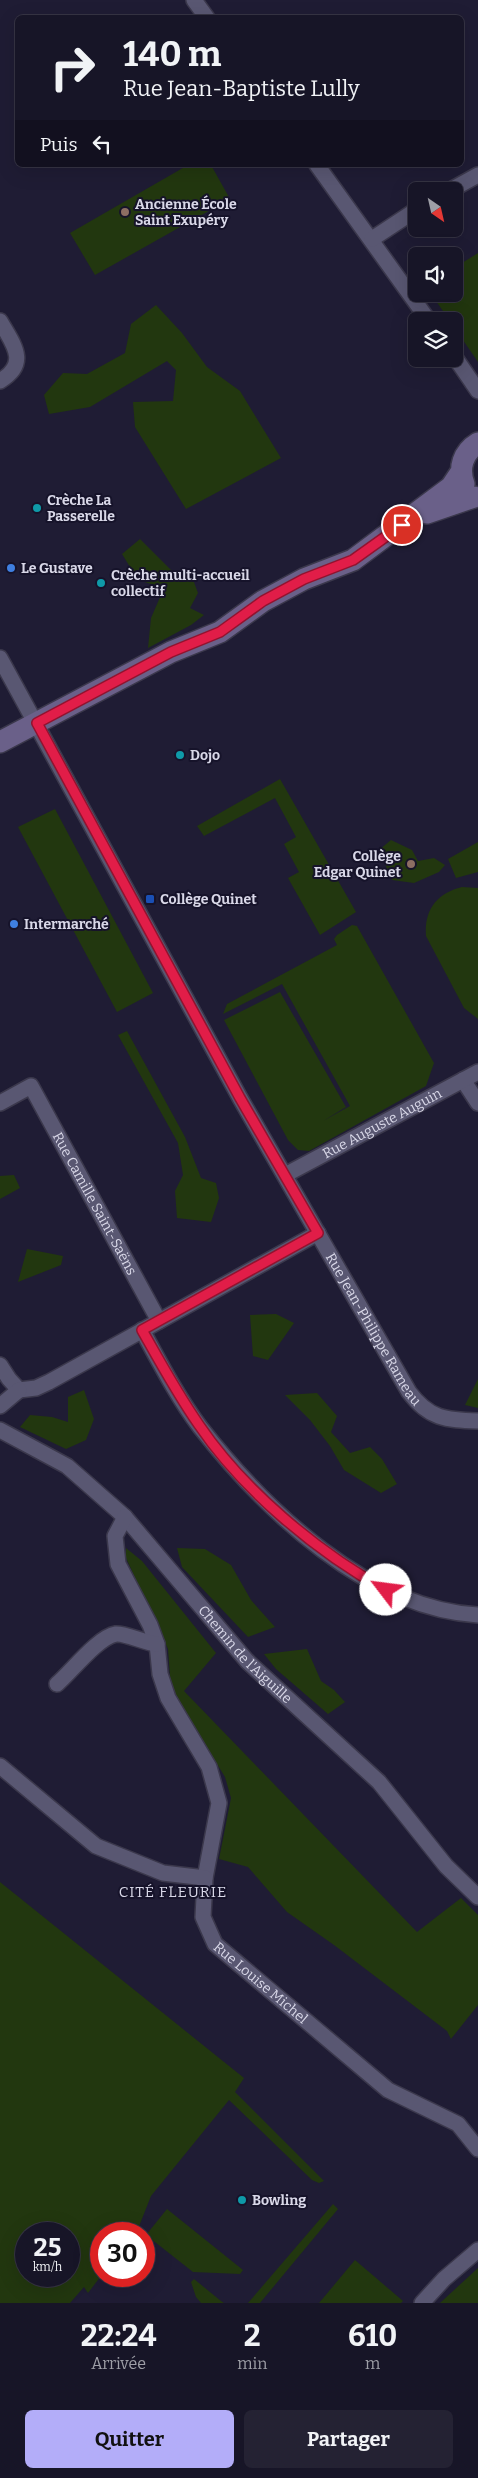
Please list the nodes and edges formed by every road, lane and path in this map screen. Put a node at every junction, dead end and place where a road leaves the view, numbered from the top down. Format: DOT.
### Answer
graph roads {
  1 [pos="194,0"];
  2 [pos="206,15"];
  3 [pos="318,167"];
  4 [pos="478,175"];
  5 [pos="463,183"];
  6 [pos="408,215"];
  7 [pos="372,239"];
  8 [pos="423,312"];
  9 [pos="0,321"];
  10 [pos="462,367"];
  11 [pos="0,381"];
  12 [pos="478,391"];
  13 [pos="478,443"];
  14 [pos="461,472"];
  15 [pos="476,498"];
  16 [pos="402,525"];
  17 [pos="0,658"];
  18 [pos="37,723"];
  19 [pos="0,742"];
  20 [pos="478,1072"];
  21 [pos="463,1080"];
  22 [pos="0,1103"];
  23 [pos="478,1103"];
  24 [pos="286,1175"];
  25 [pos="318,1233"];
  26 [pos="159,1321"];
  27 [pos="142,1330"];
  28 [pos="0,1365"];
  29 [pos="19,1390"];
  30 [pos="0,1406"];
  31 [pos="478,1421"];
  32 [pos="3,1434"];
  33 [pos="125,1517"];
  34 [pos="478,1614"];
  35 [pos="157,1644"];
  36 [pos="57,1684"];
  37 [pos="0,1766"];
  38 [pos="205,1878"];
  39 [pos="478,1897"];
  40 [pos="478,2149"];
  41 [pos="478,2250"];
  42 [pos="422,2303"];
  1 -- 2 [label="street"];
  3 -- 7 [label="street"];
  4 -- 5 [label="street"];
  6 -- 7 [label="street"];
  7 -- 8 [label="street"];
  9 -- 11 [label="street"];
  10 -- 12 [label="street"];
  13 -- 14 [label="street"];
  14 -- 15 [label="street"];
  14 -- 16 [label="street"];
  15 -- 16 [label="street"];
  16 -- 18 [label="street"];
  17 -- 18 [label="street, Rue Jean-Philippe Rameau"];
  18 -- 19 [label="street"];
  18 -- 24 [label="street, Rue Jean-Philippe Rameau"];
  20 -- 21 [label="street, Rue Auguste Auguin"];
  21 -- 23 [label="street"];
  21 -- 24 [label="street, Rue Auguste Auguin"];
  22 -- 26 [label="street, Rue Camille Saint-Saëns"];
  24 -- 25 [label="street, Rue Jean-Philippe Rameau"];
  25 -- 26 [label="street"];
  25 -- 31 [label="street, Rue Jean-Philippe Rameau"];
  26 -- 27 [label="street"];
  27 -- 29 [label="street"];
  27 -- 34 [label="street"];
  28 -- 29 [label="street"];
  29 -- 30 [label="street"];
  32 -- 33 [label="street, Chemin de l'Aiguille"];
  33 -- 35 [label="street, Rue Louise Michel"];
  33 -- 39 [label="street, Chemin de l'Aiguille"];
  35 -- 36 [label="street"];
  35 -- 38 [label="street, Rue Louise Michel"];
  37 -- 38 [label="street"];
  38 -- 40 [label="street, Rue Louise Michel"];
  41 -- 42 [label="street"];
}
